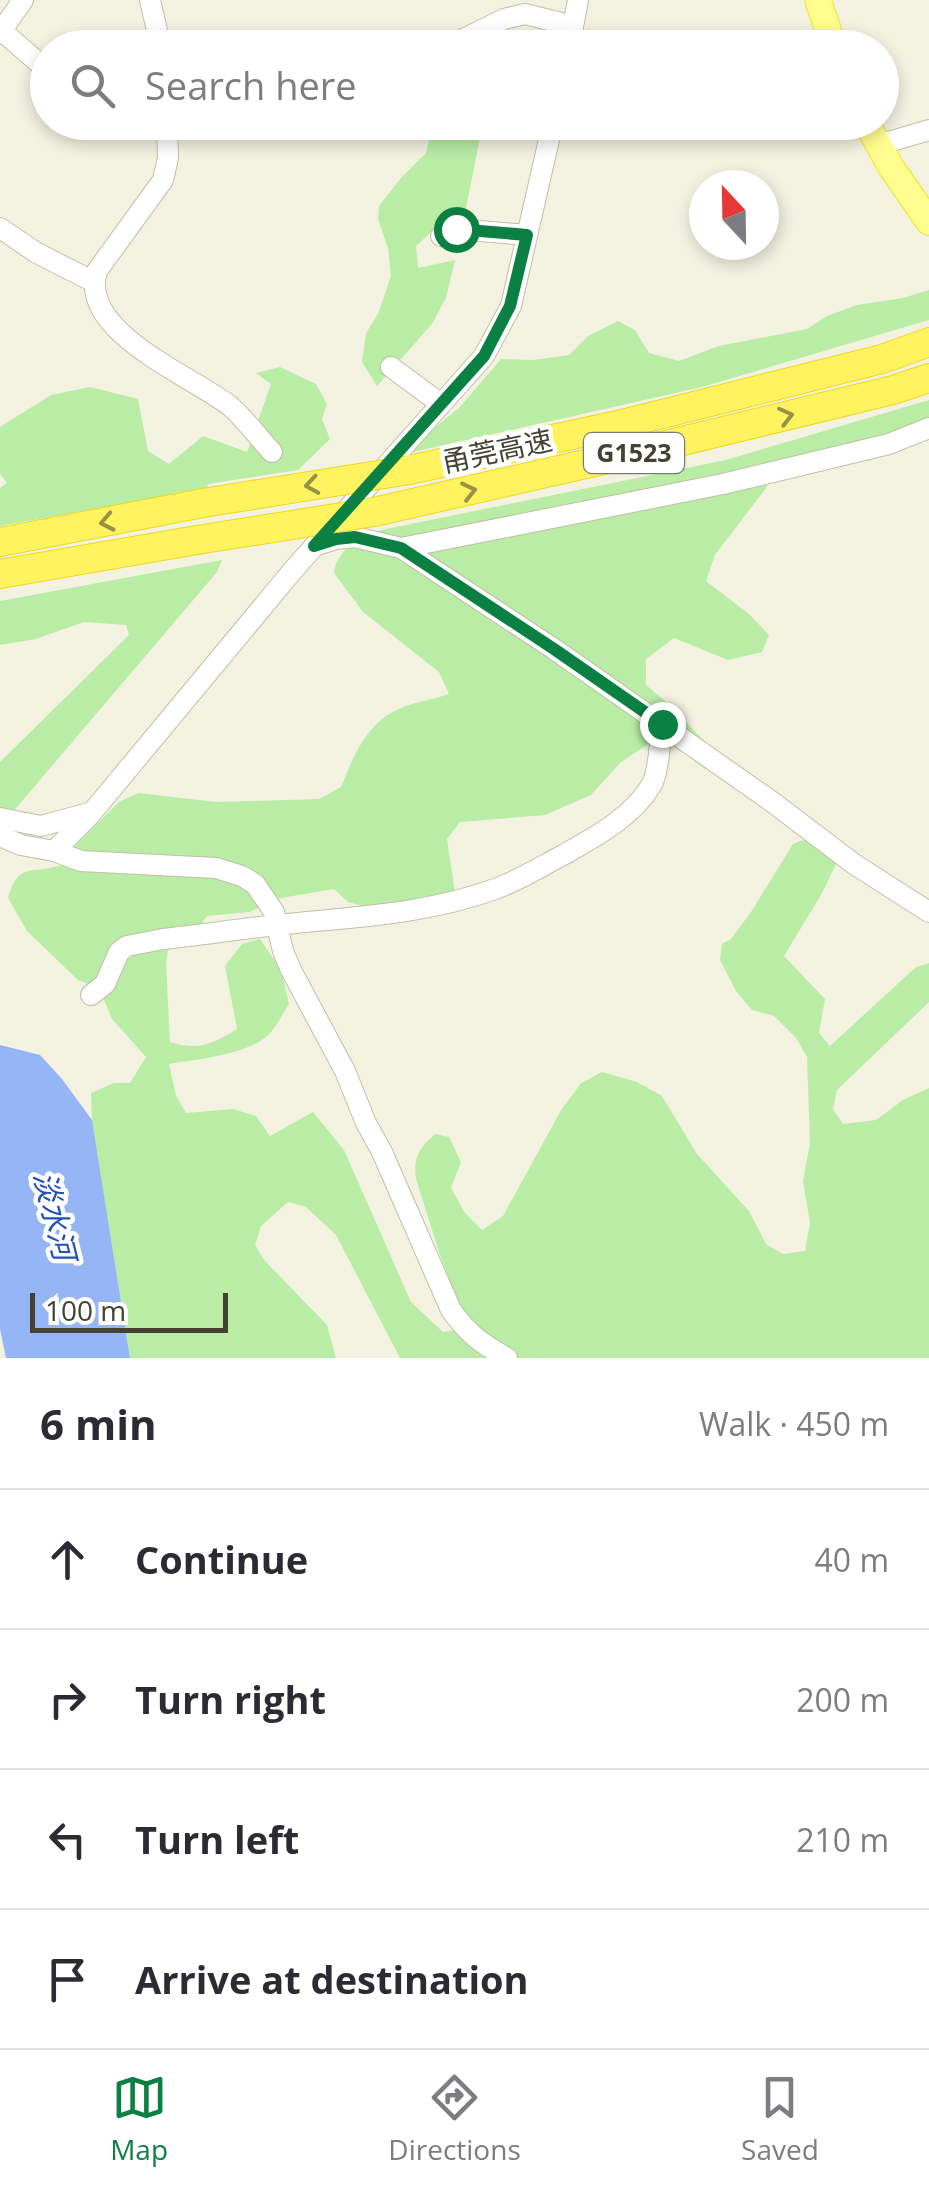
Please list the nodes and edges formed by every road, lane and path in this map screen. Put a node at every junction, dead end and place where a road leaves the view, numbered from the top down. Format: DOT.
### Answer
graph roads {
  1 [pos="22,0"];
  2 [pos="150,0"];
  3 [pos="578,0"];
  4 [pos="818,0"];
  5 [pos="573,26"];
  6 [pos="156,30"];
  7 [pos="483,30"];
  8 [pos="572,30"];
  9 [pos="828,30"];
  10 [pos="1,32"];
  11 [pos="30,56"];
  12 [pos="929,130"];
  13 [pos="899,132"];
  14 [pos="168,140"];
  15 [pos="549,140"];
  16 [pos="876,140"];
  17 [pos="929,222"];
  18 [pos="0,228"];
  19 [pos="527,235"];
  20 [pos="442,236"];
  21 [pos="94,282"];
  22 [pos="929,342"];
  23 [pos="392,366"];
  24 [pos="929,378"];
  25 [pos="442,404"];
  26 [pos="929,428"];
  27 [pos="272,452"];
  28 [pos="0,542"];
  29 [pos="314,546"];
  30 [pos="401,548"];
  31 [pos="0,574"];
  32 [pos="662,724"];
  33 [pos="91,813"];
  34 [pos="0,818"];
  35 [pos="0,836"];
  36 [pos="54,851"];
  37 [pos="929,912"];
  38 [pos="277,925"];
  39 [pos="91,995"];
  40 [pos="507,1358"];
  1 -- 10 [label="street"];
  2 -- 6 [label="street"];
  3 -- 5 [label="street"];
  4 -- 9 [label="main road"];
  5 -- 7 [label="street"];
  5 -- 8 [label="street"];
  10 -- 11 [label="street"];
  12 -- 13 [label="street"];
  14 -- 21 [label="street"];
  15 -- 19 [label="street"];
  16 -- 17 [label="main road"];
  18 -- 21 [label="street"];
  19 -- 20 [label="street"];
  19 -- 25 [label="street"];
  21 -- 27 [label="street"];
  22 -- 28 [label="highway, 甬莞高速 / G1523, one-way, bridge"];
  23 -- 25 [label="street"];
  31 -- 24 [label="highway, 甬莞高速 / G1523, one-way, bridge"];
  25 -- 29 [label="street"];
  26 -- 30 [label="street"];
  29 -- 30 [label="street"];
  29 -- 33 [label="street"];
  30 -- 32 [label="street"];
  32 -- 37 [label="street"];
  32 -- 38 [label="street"];
  33 -- 34 [label="street"];
  33 -- 36 [label="street"];
  35 -- 36 [label="street"];
  36 -- 38 [label="street"];
  38 -- 39 [label="street"];
  38 -- 40 [label="street"];
}
